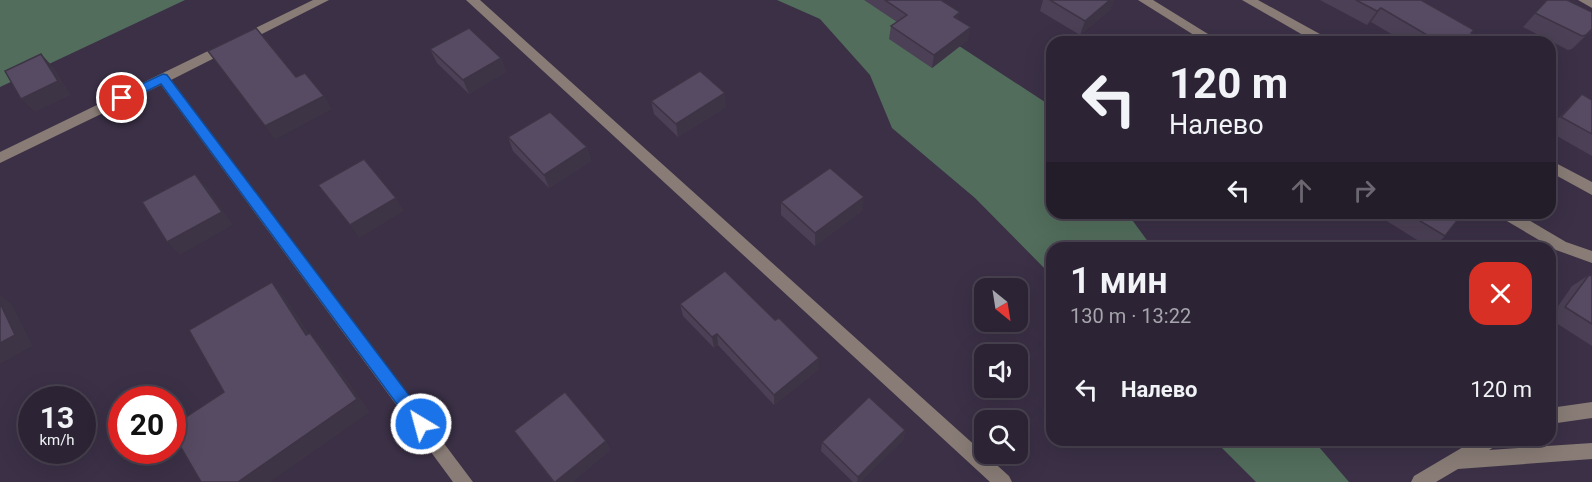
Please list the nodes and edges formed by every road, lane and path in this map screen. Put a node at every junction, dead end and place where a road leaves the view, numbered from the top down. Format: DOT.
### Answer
graph roads {
  1 [pos="323,0"];
  2 [pos="472,0"];
  3 [pos="1144,0"];
  4 [pos="1248,0"];
  5 [pos="1584,0"];
  6 [pos="1592,4"];
  7 [pos="1205,36"];
  8 [pos="1314,36"];
  9 [pos="163,78"];
  10 [pos="0,158"];
  11 [pos="1556,169"];
  12 [pos="1592,189"];
  13 [pos="1515,219"];
  14 [pos="1554,242"];
  15 [pos="1556,243"];
  16 [pos="1592,257"];
  17 [pos="1592,411"];
  18 [pos="1556,415"];
  19 [pos="1480,446"];
  20 [pos="1592,451"];
  21 [pos="1454,461"];
  22 [pos="464,482"];
  23 [pos="1003,482"];
  24 [pos="1420,482"];
  1 -- 9 [label="lane"];
  2 -- 23 [label="lane"];
  3 -- 7 [label="lane"];
  4 -- 8 [label="lane"];
  5 -- 6 [label="lane"];
  9 -- 10 [label="lane"];
  9 -- 22 [label="lane"];
  11 -- 12 [label="lane"];
  13 -- 14 [label="lane"];
  15 -- 16 [label="lane"];
  17 -- 18 [label="lane"];
  19 -- 21 [label="lane"];
  20 -- 21 [label="lane"];
  21 -- 24 [label="lane"];
}
